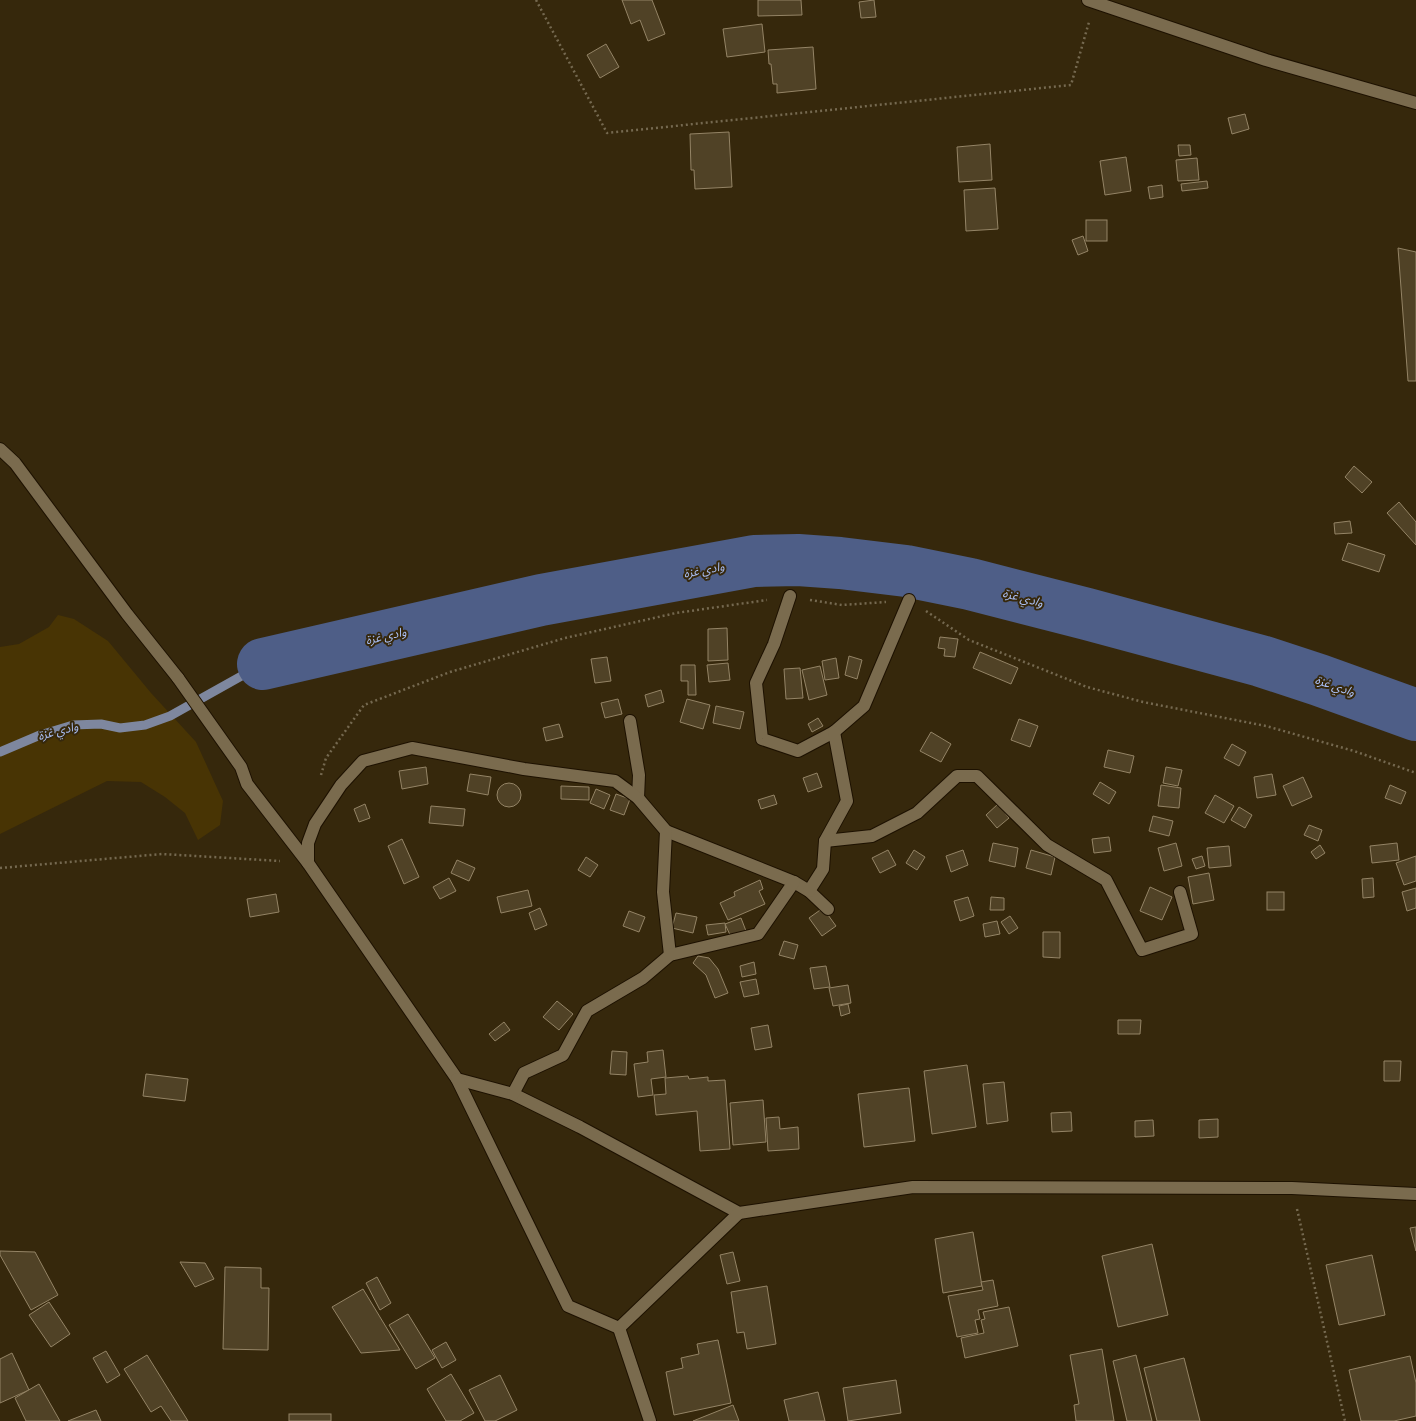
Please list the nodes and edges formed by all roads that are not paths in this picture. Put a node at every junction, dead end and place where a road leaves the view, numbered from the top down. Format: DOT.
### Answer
graph roads {
  1 [pos="1091,1"];
  2 [pos="1416,103"];
  3 [pos="0,449"];
  4 [pos="790,596"];
  5 [pos="909,600"];
  6 [pos="630,720"];
  7 [pos="834,732"];
  8 [pos="638,798"];
  9 [pos="666,831"];
  10 [pos="826,841"];
  11 [pos="308,863"];
  12 [pos="794,882"];
  13 [pos="809,891"];
  14 [pos="1180,892"];
  15 [pos="828,909"];
  16 [pos="670,955"];
  17 [pos="457,1078"];
  18 [pos="513,1094"];
  19 [pos="1416,1194"];
  20 [pos="739,1213"];
  21 [pos="619,1328"];
  22 [pos="650,1421"];
  1 -- 2 [label="street"];
  3 -- 11 [label="street"];
  4 -- 7 [label="street"];
  5 -- 7 [label="street"];
  6 -- 8 [label="street"];
  7 -- 10 [label="street"];
  8 -- 9 [label="street"];
  8 -- 11 [label="street"];
  9 -- 12 [label="street"];
  9 -- 16 [label="street"];
  10 -- 13 [label="street"];
  10 -- 14 [label="street"];
  11 -- 17 [label="street"];
  12 -- 13 [label="street"];
  12 -- 16 [label="street"];
  13 -- 15 [label="street"];
  16 -- 18 [label="street"];
  17 -- 18 [label="street"];
  17 -- 21 [label="street"];
  18 -- 20 [label="street"];
  19 -- 20 [label="street"];
  20 -- 21 [label="street"];
  21 -- 22 [label="street"];
}
